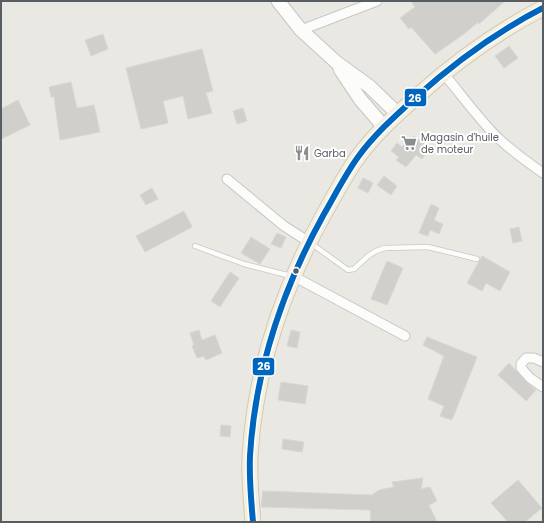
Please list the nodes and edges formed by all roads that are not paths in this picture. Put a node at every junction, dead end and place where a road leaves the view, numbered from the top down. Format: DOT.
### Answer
graph roads {
  1 [pos="278,1"];
  2 [pos="377,1"];
  3 [pos="543,8"];
  4 [pos="301,30"];
  5 [pos="336,62"];
  6 [pos="443,73"];
  7 [pos="398,114"];
  8 [pos="384,127"];
  9 [pos="543,173"];
  10 [pos="227,179"];
  11 [pos="309,242"];
  12 [pos="195,246"];
  13 [pos="477,259"];
  14 [pos="293,276"];
  15 [pos="405,336"];
  16 [pos="543,362"];
  17 [pos="543,387"];
  18 [pos="253,522"];
  1 -- 4 [label="main road"];
  2 -- 4 [label="street"];
  3 -- 6 [label="main road"];
  4 -- 5 [label="main road"];
  5 -- 7 [label="main road"];
  5 -- 8 [label="main road"];
  6 -- 7 [label="main road"];
  6 -- 9 [label="street"];
  7 -- 8 [label="main road"];
  8 -- 11 [label="main road"];
  10 -- 11 [label="street"];
  11 -- 13 [label="lane"];
  11 -- 14 [label="main road"];
  12 -- 14 [label="lane"];
  14 -- 15 [label="street"];
  14 -- 18 [label="main road"];
  16 -- 17 [label="street"];
}
